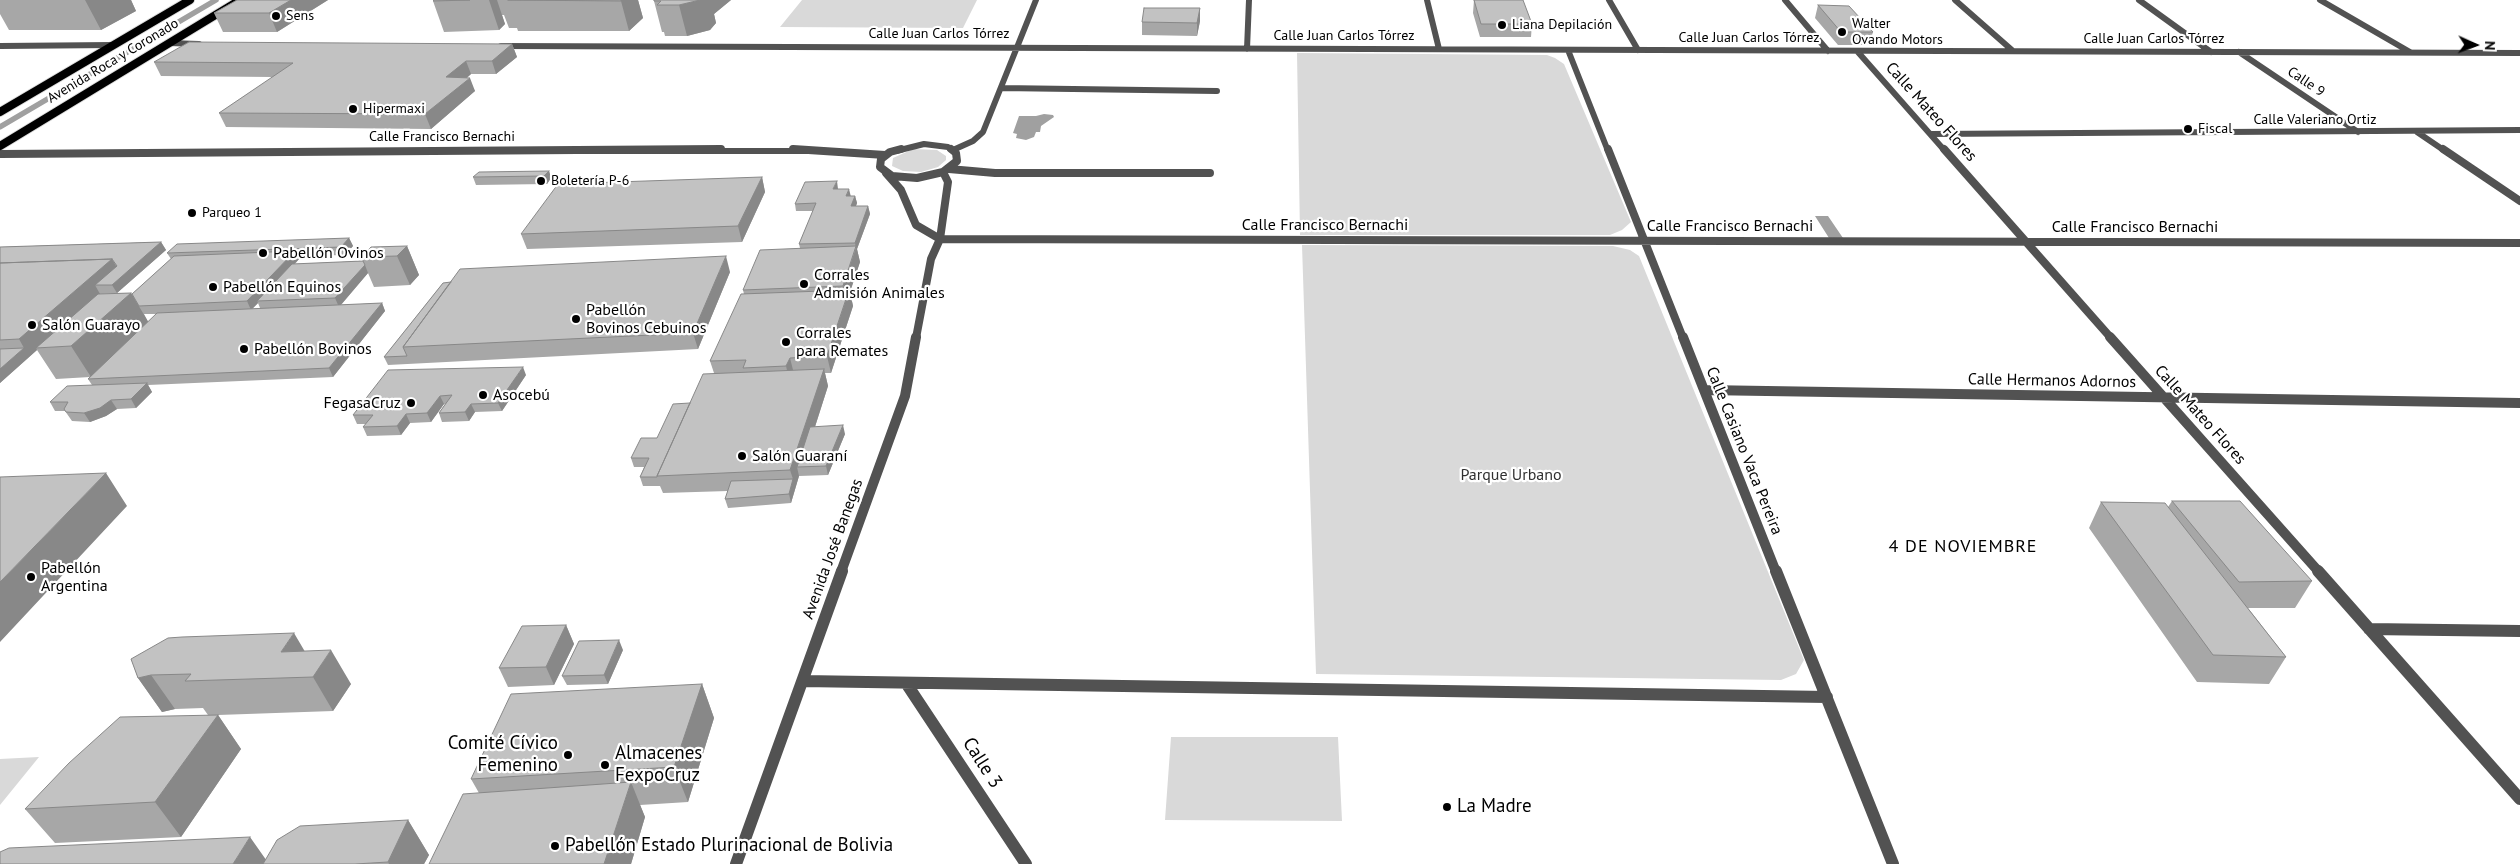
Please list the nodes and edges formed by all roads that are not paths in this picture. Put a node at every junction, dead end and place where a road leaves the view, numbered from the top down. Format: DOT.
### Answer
graph roads {
  1 [pos="190,0"];
  2 [pos="240,0"];
  3 [pos="1036,0"];
  4 [pos="1249,0"];
  5 [pos="1427,0"];
  6 [pos="1609,0"];
  7 [pos="1785,0"];
  8 [pos="1955,0"];
  9 [pos="2138,0"];
  10 [pos="2320,0"];
  11 [pos="169,43"];
  12 [pos="208,44"];
  13 [pos="113,45"];
  14 [pos="0,46"];
  15 [pos="494,46"];
  16 [pos="1018,47"];
  17 [pos="1247,48"];
  18 [pos="1439,49"];
  19 [pos="1568,50"];
  20 [pos="1638,50"];
  21 [pos="1828,50"];
  22 [pos="1857,51"];
  23 [pos="2013,51"];
  24 [pos="2212,52"];
  25 [pos="2239,52"];
  26 [pos="2412,53"];
  27 [pos="2520,53"];
  28 [pos="1001,88"];
  29 [pos="1217,91"];
  30 [pos="0,112"];
  31 [pos="2520,130"];
  32 [pos="2358,132"];
  33 [pos="2417,132"];
  34 [pos="1931,134"];
  35 [pos="0,146"];
  36 [pos="953,150"];
  37 [pos="0,154"];
  38 [pos="885,156"];
  39 [pos="946,170"];
  40 [pos="886,173"];
  41 [pos="1210,173"];
  42 [pos="2520,201"];
  43 [pos="940,238"];
  44 [pos="1644,240"];
  45 [pos="2026,242"];
  46 [pos="2520,243"];
  47 [pos="1704,390"];
  48 [pos="2164,398"];
  49 [pos="2520,404"];
  50 [pos="2369,629"];
  51 [pos="2520,631"];
  52 [pos="803,681"];
  53 [pos="906,683"];
  54 [pos="1827,697"];
  55 [pos="2520,800"];
  56 [pos="736,864"];
  57 [pos="1026,864"];
  58 [pos="1893,864"];
  1 -- 13 [label="main road, Avenida Roca y Coronado"];
  2 -- 11 [label="main road, Avenida Roca y Coronado"];
  3 -- 16 [label="street"];
  4 -- 17 [label="street"];
  5 -- 18 [label="street"];
  6 -- 20 [label="street"];
  7 -- 21 [label="street"];
  8 -- 23 [label="street"];
  9 -- 24 [label="street"];
  10 -- 26 [label="street"];
  11 -- 12 [label="street"];
  11 -- 35 [label="main road, Avenida Roca y Coronado"];
  13 -- 14 [label="street"];
  13 -- 30 [label="main road, Avenida Roca y Coronado"];
  15 -- 16 [label="street, Calle Juan Carlos Tórrez"];
  16 -- 17 [label="street, Calle Juan Carlos Tórrez"];
  16 -- 28 [label="street"];
  17 -- 18 [label="street, Calle Juan Carlos Tórrez"];
  18 -- 19 [label="street, Calle Juan Carlos Tórrez"];
  19 -- 20 [label="street, Calle Juan Carlos Tórrez"];
  19 -- 44 [label="street, Calle Casiano Vaca Pereira"];
  20 -- 21 [label="street, Calle Juan Carlos Tórrez"];
  21 -- 22 [label="street, Calle Juan Carlos Tórrez"];
  22 -- 23 [label="street, Calle Juan Carlos Tórrez"];
  22 -- 34 [label="street, Calle Mateo Flores"];
  23 -- 24 [label="street, Calle Juan Carlos Tórrez"];
  24 -- 25 [label="street, Calle Juan Carlos Tórrez"];
  25 -- 26 [label="street, Calle Juan Carlos Tórrez"];
  25 -- 32 [label="street, Calle 9"];
  26 -- 27 [label="street, Calle Juan Carlos Tórrez"];
  28 -- 29 [label="street"];
  28 -- 36 [label="street"];
  31 -- 33 [label="street, Calle Valeriano Ortiz"];
  32 -- 33 [label="street, Calle Valeriano Ortiz"];
  32 -- 34 [label="street, Calle Valeriano Ortiz"];
  33 -- 42 [label="street"];
  34 -- 45 [label="street, Calle Mateo Flores"];
  36 -- 38 [label="street"];
  36 -- 39 [label="street, Avenida José Banegas"];
  37 -- 38 [label="street, Calle Francisco Bernachi"];
  38 -- 40 [label="street"];
  39 -- 40 [label="street"];
  39 -- 41 [label="street"];
  39 -- 43 [label="street, Avenida José Banegas"];
  40 -- 43 [label="street"];
  43 -- 44 [label="street, Calle Francisco Bernachi"];
  43 -- 52 [label="street, Avenida José Banegas"];
  44 -- 45 [label="street, Calle Francisco Bernachi"];
  44 -- 47 [label="street, Calle Casiano Vaca Pereira"];
  45 -- 46 [label="street, Calle Francisco Bernachi"];
  45 -- 48 [label="street, Calle Mateo Flores"];
  47 -- 48 [label="street, Calle Hermanos Adornos"];
  47 -- 54 [label="street, Calle Casiano Vaca Pereira"];
  48 -- 49 [label="street, Calle Hermanos Adornos"];
  48 -- 50 [label="street, Calle Mateo Flores"];
  50 -- 51 [label="street"];
  50 -- 55 [label="street, Calle Mateo Flores"];
  52 -- 53 [label="street"];
  52 -- 56 [label="street, Avenida José Banegas"];
  53 -- 54 [label="street"];
  53 -- 57 [label="street, Calle 3"];
  54 -- 58 [label="street, Calle Casiano Vaca Pereira"];
}
